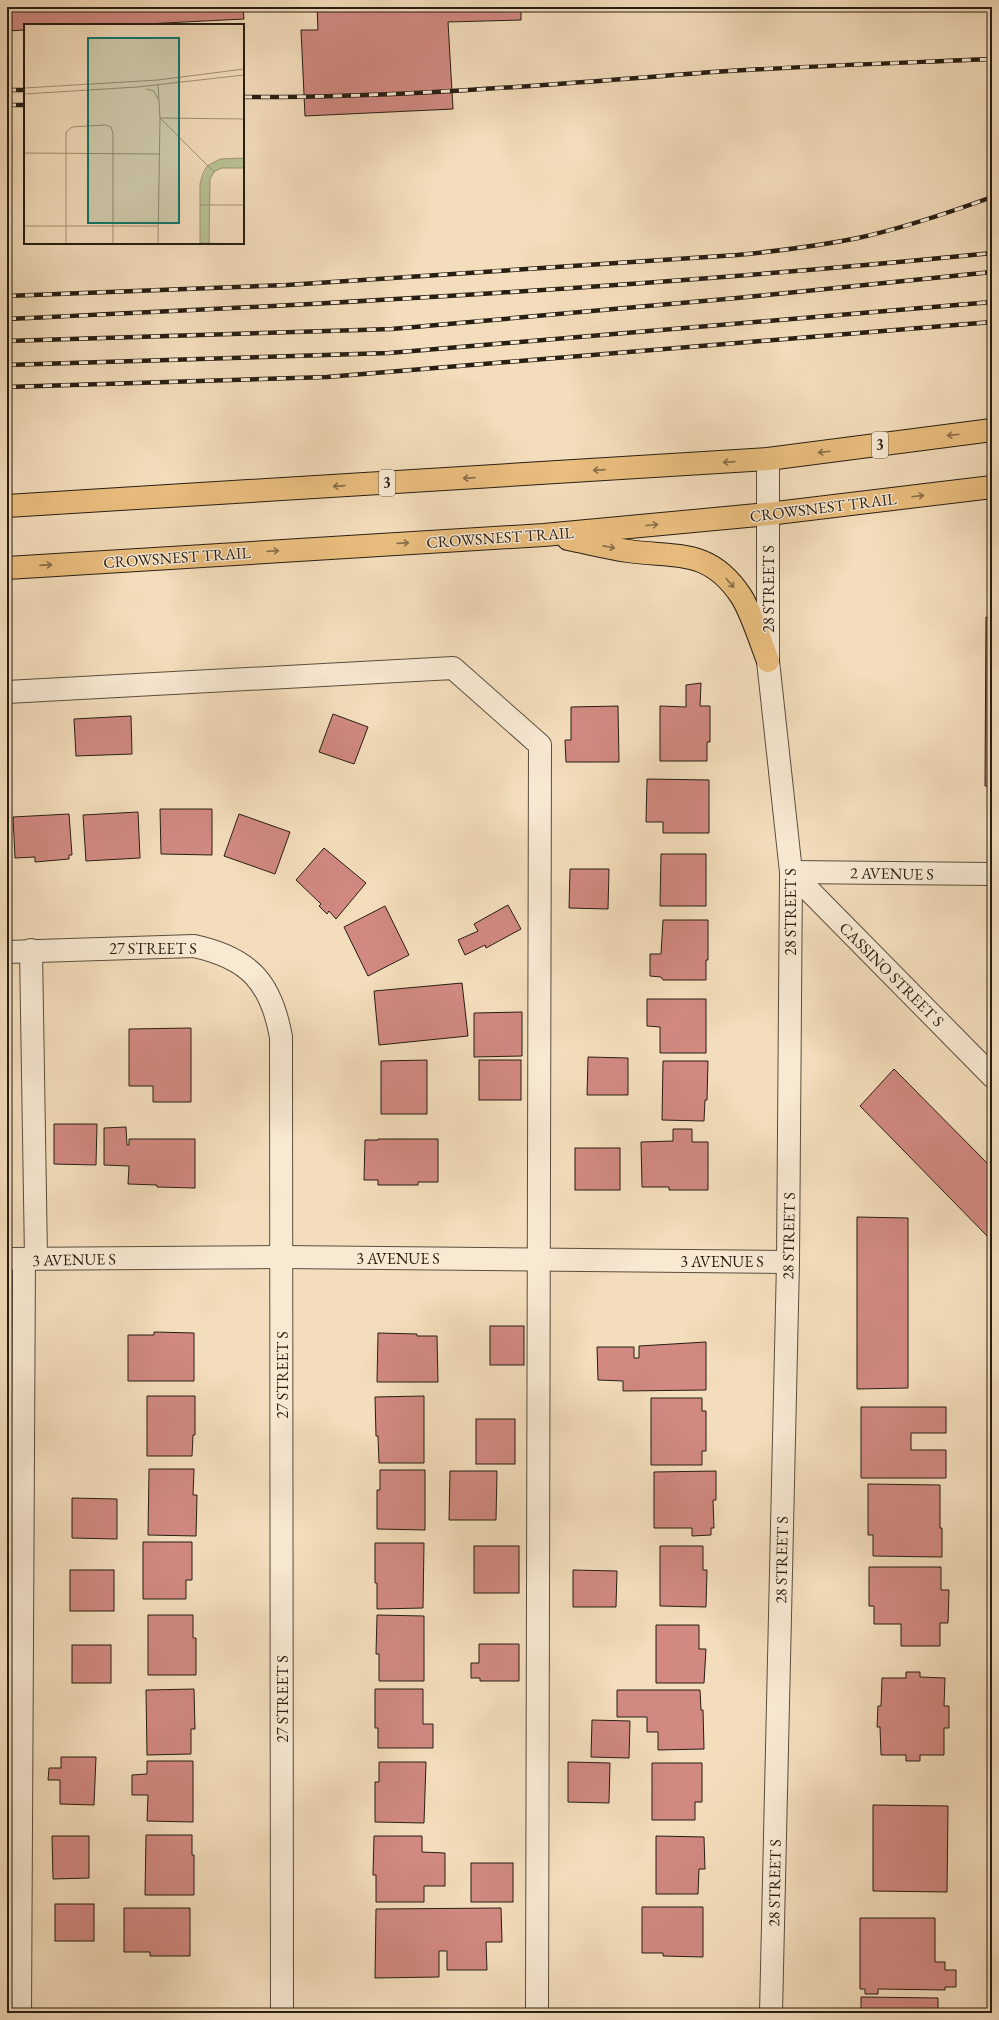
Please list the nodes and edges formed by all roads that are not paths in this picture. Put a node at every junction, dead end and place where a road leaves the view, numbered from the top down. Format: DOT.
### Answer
graph roads {
  1 [pos="992,430"];
  2 [pos="768,459"];
  3 [pos="992,487"];
  4 [pos="7,506"];
  5 [pos="768,514"];
  6 [pos="544,535"];
  7 [pos="7,568"];
  8 [pos="768,661"];
  9 [pos="7,692"];
  10 [pos="791,872"];
  11 [pos="992,874"];
  12 [pos="31,950"];
  13 [pos="7,952"];
  14 [pos="992,1076"];
  15 [pos="282,1257"];
  16 [pos="22,1259"];
  17 [pos="538,1260"];
  18 [pos="788,1262"];
  19 [pos="20,2013"];
  20 [pos="282,2013"];
  21 [pos="537,2013"];
  22 [pos="771,2013"];
  1 -- 2 [label="highway, 3, one-way"];
  2 -- 4 [label="highway, 3, one-way"];
  2 -- 5 [label="street, 28 STREET S"];
  5 -- 3 [label="highway, CROWSNEST TRAIL, one-way"];
  6 -- 5 [label="highway, CROWSNEST TRAIL, one-way"];
  5 -- 8 [label="street, 28 STREET S"];
  7 -- 6 [label="highway, CROWSNEST TRAIL, one-way"];
  6 -- 8 [label="highway, one-way"];
  8 -- 10 [label="street, 28 STREET S"];
  9 -- 17 [label="street"];
  10 -- 11 [label="street, 2 AVENUE S"];
  10 -- 14 [label="street, CASSINO STREET S"];
  10 -- 18 [label="street, 28 STREET S"];
  12 -- 13 [label="street, 27 STREET S"];
  12 -- 15 [label="street, 27 STREET S"];
  12 -- 16 [label="street"];
  15 -- 16 [label="street, 3 AVENUE S"];
  15 -- 17 [label="street, 3 AVENUE S"];
  15 -- 20 [label="street, 27 STREET S"];
  16 -- 19 [label="street"];
  17 -- 18 [label="street, 3 AVENUE S"];
  17 -- 21 [label="street"];
  18 -- 22 [label="street, 28 STREET S"];
}
